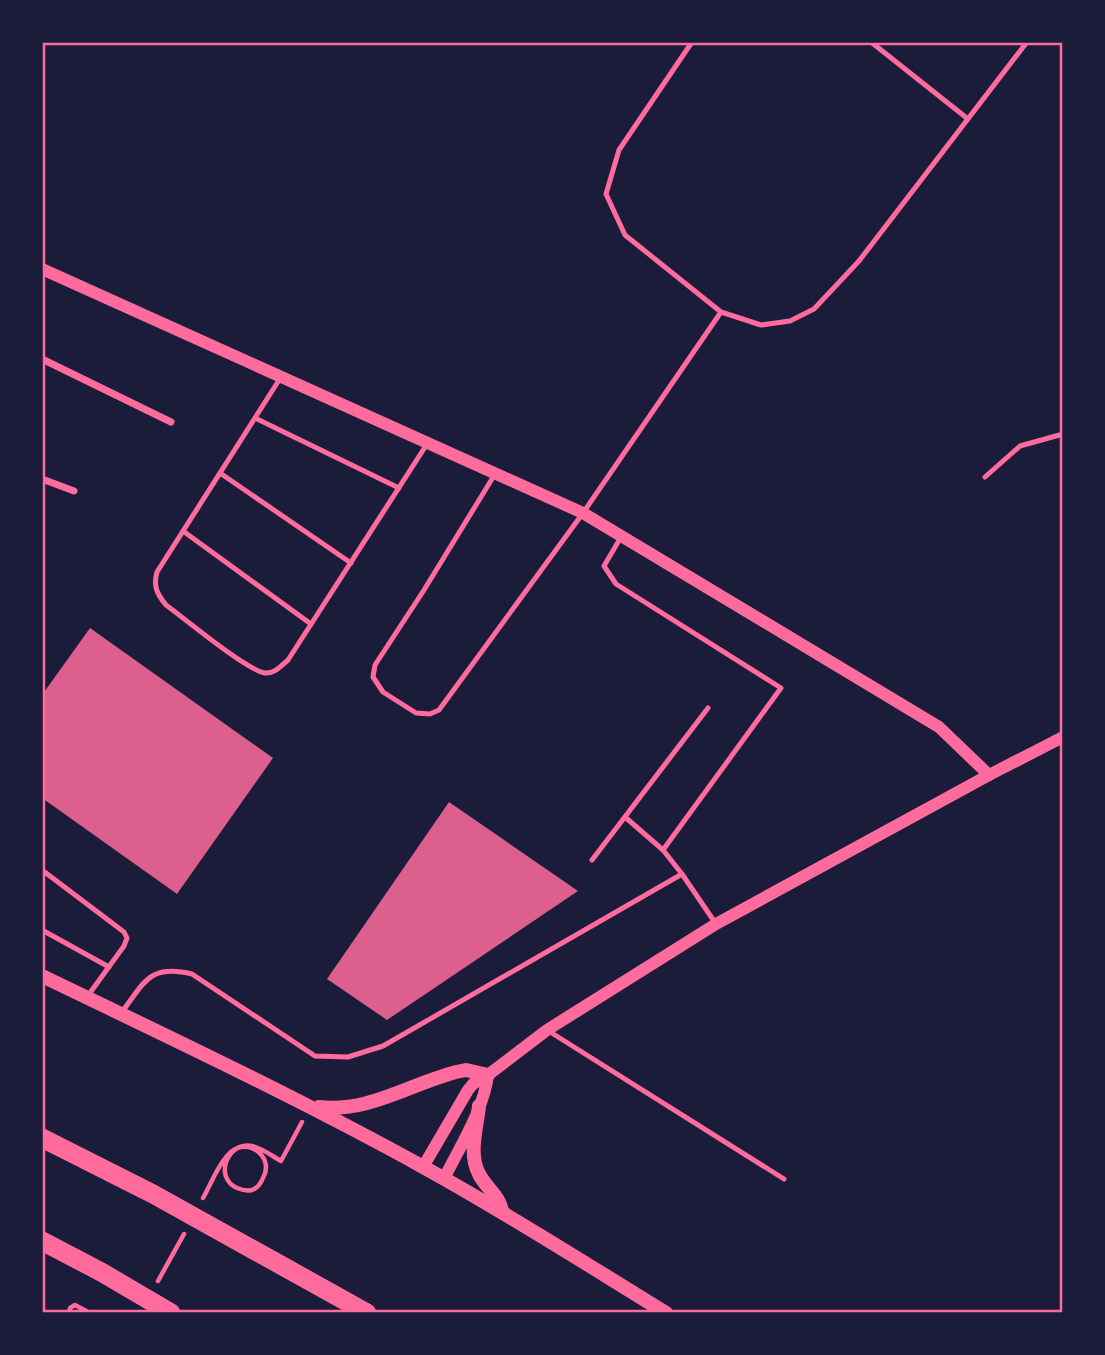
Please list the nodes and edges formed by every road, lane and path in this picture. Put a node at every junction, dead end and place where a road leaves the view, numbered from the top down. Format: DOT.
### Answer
graph roads {
  1 [pos="692,42"];
  2 [pos="871,42"];
  3 [pos="1027,42"];
  4 [pos="968,119"];
  5 [pos="42,269"];
  6 [pos="722,312"];
  7 [pos="42,359"];
  8 [pos="281,377"];
  9 [pos="255,418"];
  10 [pos="171,422"];
  11 [pos="1063,434"];
  12 [pos="428,443"];
  13 [pos="220,473"];
  14 [pos="495,474"];
  15 [pos="985,477"];
  16 [pos="42,479"];
  17 [pos="399,488"];
  18 [pos="74,491"];
  19 [pos="583,513"];
  20 [pos="183,531"];
  21 [pos="621,536"];
  22 [pos="351,563"];
  23 [pos="312,624"];
  24 [pos="708,708"];
  25 [pos="1063,737"];
  26 [pos="989,775"];
  27 [pos="625,817"];
  28 [pos="663,850"];
  29 [pos="592,860"];
  30 [pos="42,870"];
  31 [pos="682,874"];
  32 [pos="716,924"];
  33 [pos="42,930"];
  34 [pos="109,967"];
  35 [pos="42,976"];
  36 [pos="87,997"];
  37 [pos="121,1013"];
  38 [pos="547,1030"];
  39 [pos="488,1075"];
  40 [pos="480,1106"];
  41 [pos="311,1107"];
  42 [pos="42,1138"];
  43 [pos="224,1161"];
  44 [pos="423,1167"];
  45 [pos="444,1179"];
  46 [pos="784,1179"];
  47 [pos="502,1212"];
  48 [pos="42,1241"];
  49 [pos="42,1252"];
  50 [pos="103,1273"];
  51 [pos="51,1313"];
  52 [pos="60,1313"];
  53 [pos="69,1313"];
  54 [pos="90,1313"];
  55 [pos="171,1313"];
  56 [pos="367,1313"];
  57 [pos="666,1313"];
  1 -- 6 [label="lane"];
  2 -- 4 [label="lane"];
  3 -- 4 [label="lane"];
  4 -- 6 [label="lane"];
  5 -- 8 [label="street"];
  6 -- 19 [label="lane"];
  7 -- 10 [label="street"];
  8 -- 9 [label="lane"];
  8 -- 12 [label="street"];
  9 -- 13 [label="lane"];
  9 -- 17 [label="lane"];
  11 -- 15 [label="lane"];
  12 -- 14 [label="street"];
  12 -- 17 [label="lane"];
  13 -- 20 [label="lane"];
  13 -- 22 [label="lane"];
  14 -- 19 [label="street"];
  14 -- 19 [label="lane"];
  16 -- 18 [label="street"];
  17 -- 22 [label="lane"];
  19 -- 21 [label="street"];
  20 -- 23 [label="lane"];
  20 -- 23 [label="lane"];
  21 -- 26 [label="street"];
  21 -- 28 [label="lane"];
  22 -- 23 [label="lane"];
  24 -- 27 [label="lane"];
  25 -- 26 [label="street"];
  26 -- 32 [label="street"];
  27 -- 28 [label="lane"];
  27 -- 29 [label="lane"];
  28 -- 31 [label="lane"];
  30 -- 34 [label="lane"];
  31 -- 32 [label="lane"];
  31 -- 37 [label="lane"];
  32 -- 38 [label="street"];
  33 -- 34 [label="lane"];
  34 -- 36 [label="lane"];
  35 -- 36 [label="main road"];
  36 -- 37 [label="main road"];
  37 -- 41 [label="main road"];
  38 -- 39 [label="street"];
  38 -- 46 [label="lane"];
  39 -- 40 [label="street"];
  39 -- 41 [label="main road"];
  39 -- 44 [label="street"];
  40 -- 45 [label="street"];
  40 -- 47 [label="main road"];
  41 -- 43 [label="path"];
  41 -- 44 [label="main road"];
  42 -- 56 [label="highway"];
  44 -- 45 [label="main road"];
  45 -- 47 [label="main road"];
  47 -- 57 [label="main road"];
  48 -- 50 [label="highway"];
  49 -- 50 [label="street"];
  50 -- 55 [label="highway"];
  51 -- 52 [label="path"];
  53 -- 54 [label="path"];
}
